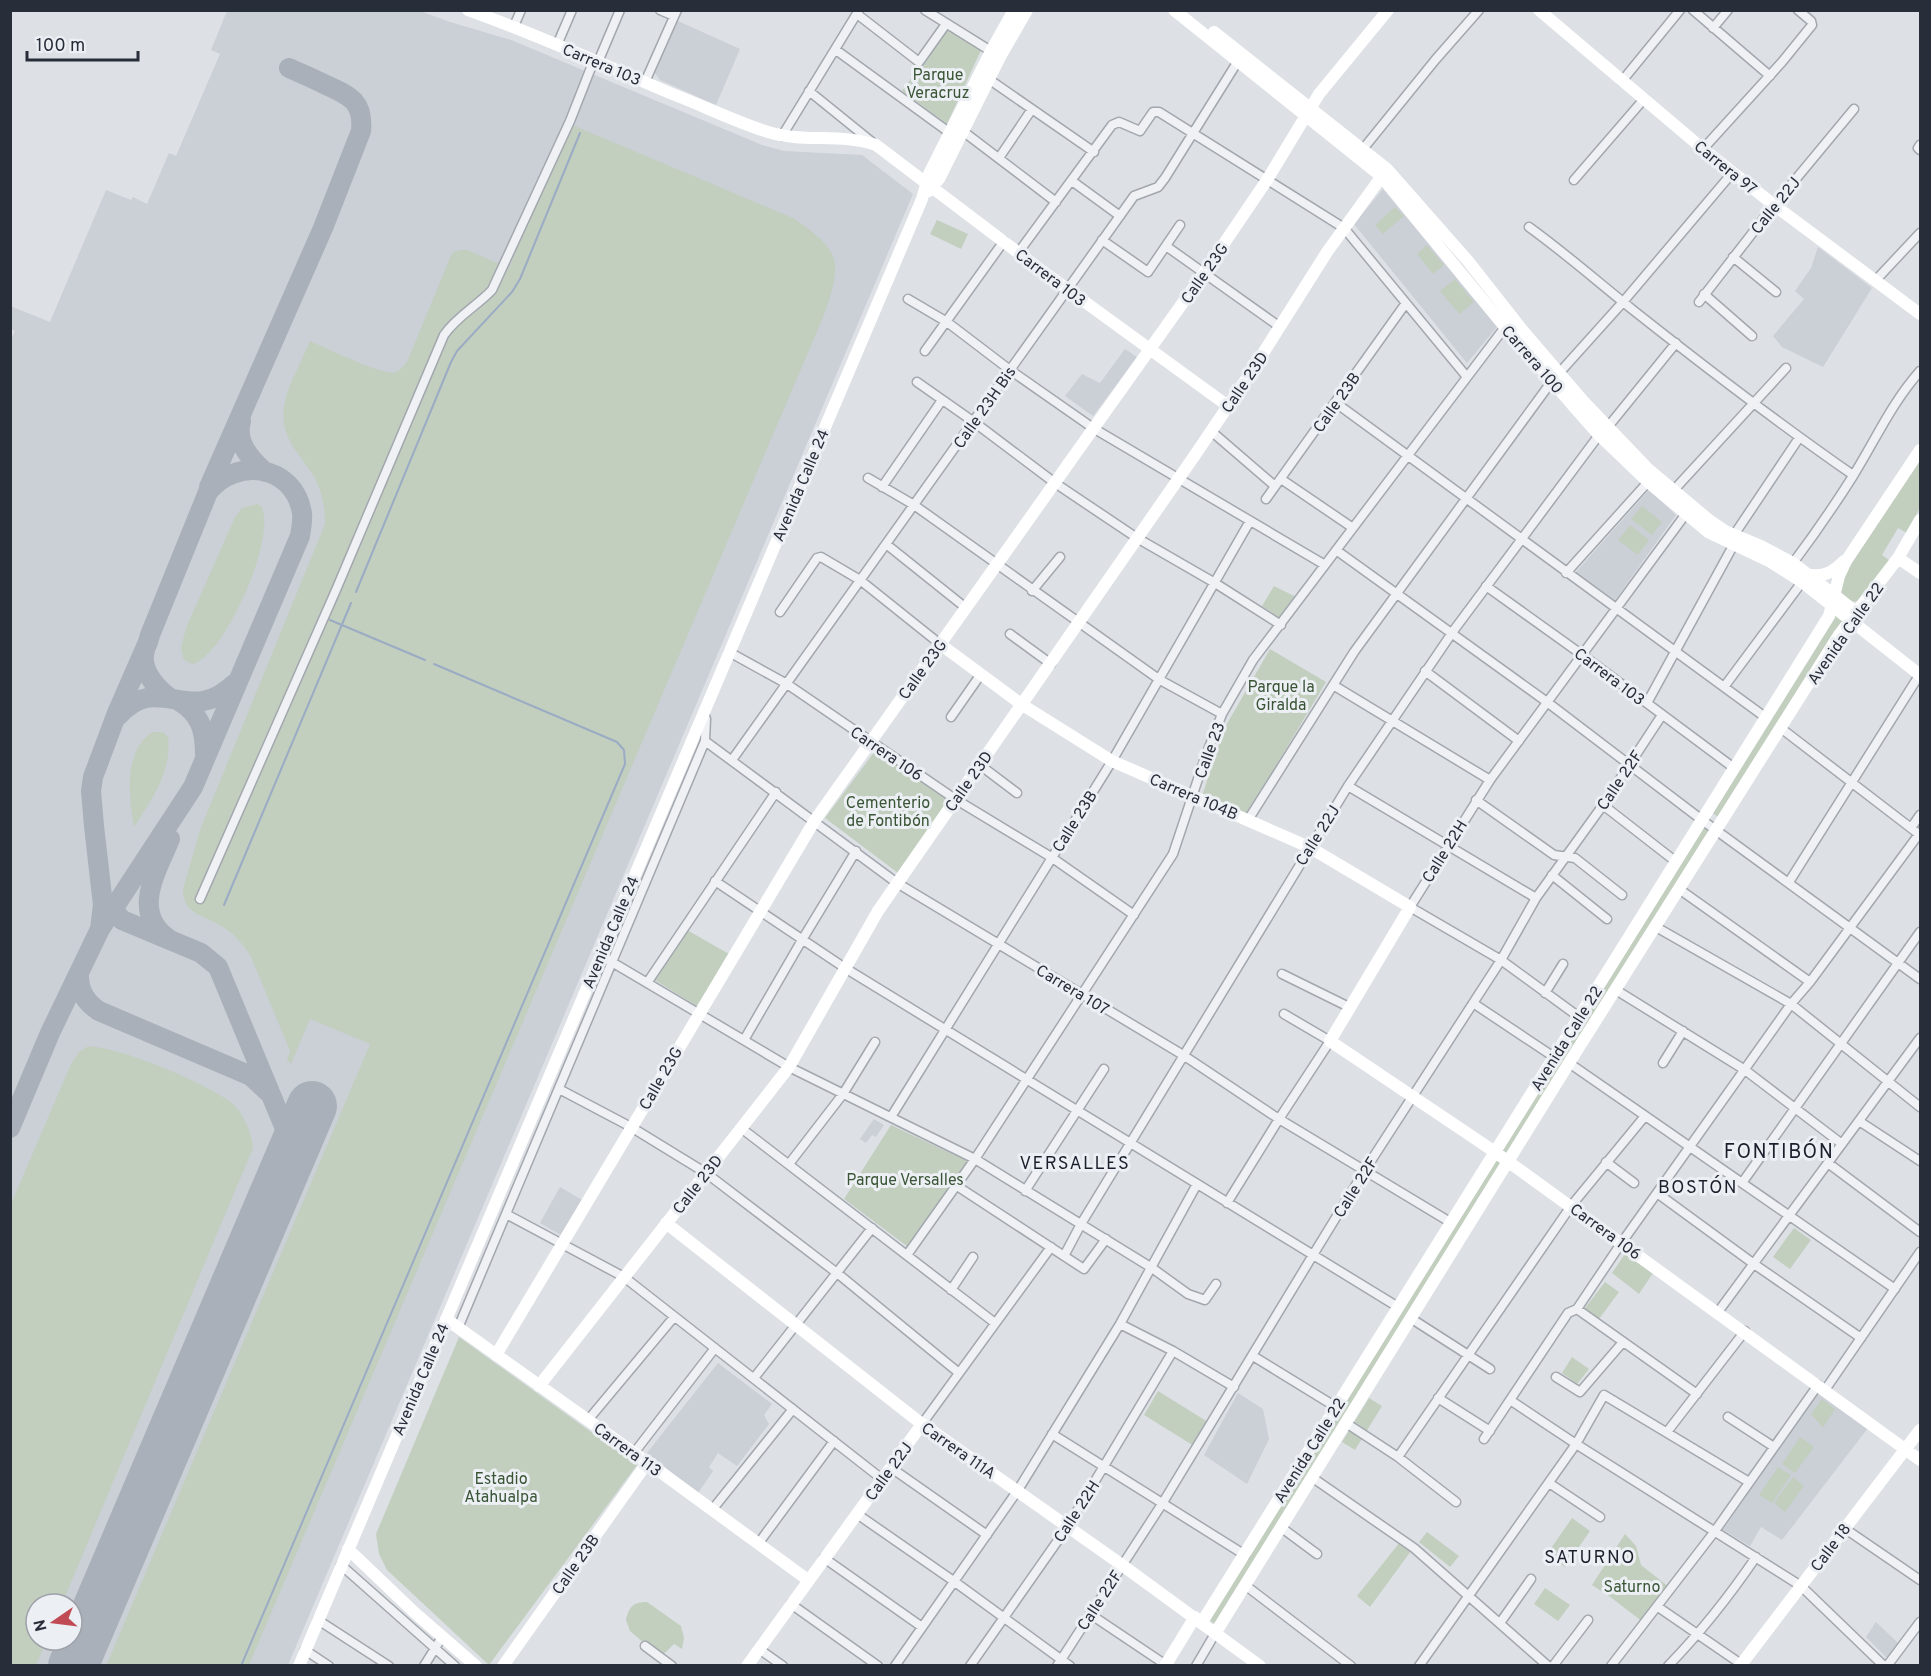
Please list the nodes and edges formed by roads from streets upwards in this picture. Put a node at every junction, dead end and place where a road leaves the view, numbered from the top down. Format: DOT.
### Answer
graph roads {
  1 [pos="468,10"];
  2 [pos="521,10"];
  3 [pos="572,10"];
  4 [pos="620,10"];
  5 [pos="660,10"];
  6 [pos="1014,10"];
  7 [pos="1027,10"];
  8 [pos="1174,10"];
  9 [pos="1188,10"];
  10 [pos="1388,10"];
  11 [pos="1479,10"];
  12 [pos="1539,10"];
  13 [pos="1680,10"];
  14 [pos="1693,10"];
  15 [pos="1728,10"];
  16 [pos="1797,10"];
  17 [pos="928,11"];
  18 [pos="858,12"];
  19 [pos="676,13"];
  20 [pos="946,24"];
  21 [pos="514,26"];
  22 [pos="1713,28"];
  23 [pos="557,45"];
  24 [pos="836,50"];
  25 [pos="996,54"];
  26 [pos="596,61"];
  27 [pos="1238,61"];
  28 [pos="1770,76"];
  29 [pos="990,80"];
  30 [pos="1622,81"];
  31 [pos="645,82"];
  32 [pos="809,91"];
  33 [pos="1644,99"];
  34 [pos="1032,109"];
  35 [pos="1854,109"];
  36 [pos="1308,112"];
  37 [pos="964,132"];
  38 [pos="1192,132"];
  39 [pos="950,134"];
  40 [pos="782,136"];
  41 [pos="876,145"];
  42 [pos="1363,149"];
  43 [pos="1703,149"];
  44 [pos="1094,152"];
  45 [pos="999,158"];
  46 [pos="1384,172"];
  47 [pos="1733,172"];
  48 [pos="1267,180"];
  49 [pos="1574,180"];
  50 [pos="1072,181"];
  51 [pos="930,185"];
  52 [pos="1056,202"];
  53 [pos="1774,206"];
  54 [pos="1120,216"];
  55 [pos="1180,225"];
  56 [pos="1529,227"];
  57 [pos="1344,228"];
  58 [pos="1920,232"];
  59 [pos="1102,240"];
  60 [pos="1004,241"];
  61 [pos="1166,246"];
  62 [pos="1018,253"];
  63 [pos="1733,257"];
  64 [pos="1204,273"];
  65 [pos="1875,281"];
  66 [pos="1067,289"];
  67 [pos="1776,292"];
  68 [pos="1704,294"];
  69 [pos="908,298"];
  70 [pos="1623,302"];
  71 [pos="1699,302"];
  72 [pos="1406,303"];
  73 [pos="1920,314"];
  74 [pos="947,322"];
  75 [pos="1280,327"];
  76 [pos="1505,327"];
  77 [pos="1752,336"];
  78 [pos="1676,343"];
  79 [pos="1149,349"];
  80 [pos="926,351"];
  81 [pos="1786,368"];
  82 [pos="1010,370"];
  83 [pos="1920,371"];
  84 [pos="1467,377"];
  85 [pos="1555,377"];
  86 [pos="917,382"];
  87 [pos="942,400"];
  88 [pos="1336,402"];
  89 [pos="1755,402"];
  90 [pos="1228,406"];
  91 [pos="974,422"];
  92 [pos="1093,428"];
  93 [pos="1211,431"];
  94 [pos="1603,431"];
  95 [pos="1800,438"];
  96 [pos="1920,450"];
  97 [pos="1407,455"];
  98 [pos="1853,475"];
  99 [pos="868,478"];
  100 [pos="1179,479"];
  101 [pos="1278,482"];
  102 [pos="1648,482"];
  103 [pos="1055,483"];
  104 [pos="882,487"];
  105 [pos="1673,491"];
  106 [pos="1266,499"];
  107 [pos="1467,499"];
  108 [pos="914,505"];
  109 [pos="1685,514"];
  110 [pos="1920,520"];
  111 [pos="1250,521"];
  112 [pos="1353,528"];
  113 [pos="1137,537"];
  114 [pos="1522,539"];
  115 [pos="1734,540"];
  116 [pos="886,544"];
  117 [pos="1336,550"];
  118 [pos="1853,551"];
  119 [pos="1060,557"];
  120 [pos="1898,558"];
  121 [pos="1792,563"];
  122 [pos="997,565"];
  123 [pos="1325,565"];
  124 [pos="1566,573"];
  125 [pos="1920,573"];
  126 [pos="1806,579"];
  127 [pos="860,580"];
  128 [pos="1215,583"];
  129 [pos="1486,586"];
  130 [pos="1032,591"];
  131 [pos="1396,592"];
  132 [pos="1833,600"];
  133 [pos="966,608"];
  134 [pos="1615,609"];
  135 [pos="780,612"];
  136 [pos="1853,616"];
  137 [pos="1079,622"];
  138 [pos="1281,625"];
  139 [pos="1452,633"];
  140 [pos="1010,634"];
  141 [pos="939,644"];
  142 [pos="729,652"];
  143 [pos="1676,653"];
  144 [pos="1581,654"];
  145 [pos="1050,664"];
  146 [pos="1425,671"];
  147 [pos="981,674"];
  148 [pos="1920,674"];
  149 [pos="1160,680"];
  150 [pos="787,684"];
  151 [pos="1333,685"];
  152 [pos="1724,687"];
  153 [pos="1547,702"];
  154 [pos="1647,703"];
  155 [pos="1021,704"];
  156 [pos="704,712"];
  157 [pos="1222,714"];
  158 [pos="1662,715"];
  159 [pos="951,717"];
  160 [pos="1765,717"];
  161 [pos="1391,720"];
  162 [pos="1782,729"];
  163 [pos="705,741"];
  164 [pos="870,741"];
  165 [pos="1519,741"];
  166 [pos="732,760"];
  167 [pos="1112,761"];
  168 [pos="1630,764"];
  169 [pos="980,765"];
  170 [pos="1734,768"];
  171 [pos="691,775"];
  172 [pos="1490,780"];
  173 [pos="1853,782"];
  174 [pos="673,784"];
  175 [pos="1348,786"];
  176 [pos="776,792"];
  177 [pos="1017,793"];
  178 [pos="1193,795"];
  179 [pos="955,799"];
  180 [pos="1476,800"];
  181 [pos="1603,805"];
  182 [pos="1920,814"];
  183 [pos="815,820"];
  184 [pos="1248,820"];
  185 [pos="1702,820"];
  186 [pos="1911,828"];
  187 [pos="1718,829"];
  188 [pos="1920,835"];
  189 [pos="1447,846"];
  190 [pos="1309,847"];
  191 [pos="856,851"];
  192 [pos="1564,856"];
  193 [pos="1051,857"];
  194 [pos="1675,861"];
  195 [pos="1552,875"];
  196 [pos="715,881"];
  197 [pos="1789,882"];
  198 [pos="897,883"];
  199 [pos="1679,890"];
  200 [pos="1622,895"];
  201 [pos="1536,898"];
  202 [pos="200,899"];
  203 [pos="1410,907"];
  204 [pos="759,912"];
  205 [pos="1134,915"];
  206 [pos="1607,919"];
  207 [pos="1656,927"];
  208 [pos="1850,928"];
  209 [pos="1920,933"];
  210 [pos="801,940"];
  211 [pos="999,944"];
  212 [pos="600,955"];
  213 [pos="1501,960"];
  214 [pos="612,962"];
  215 [pos="1563,964"];
  216 [pos="1898,964"];
  217 [pos="845,968"];
  218 [pos="1282,975"];
  219 [pos="1920,979"];
  220 [pos="1810,982"];
  221 [pos="647,983"];
  222 [pos="1616,990"];
  223 [pos="1545,993"];
  224 [pos="1082,995"];
  225 [pos="1473,1003"];
  226 [pos="1791,1004"];
  227 [pos="1349,1007"];
  228 [pos="698,1014"];
  229 [pos="1284,1014"];
  230 [pos="1579,1017"];
  231 [pos="945,1030"];
  232 [pos="1683,1031"];
  233 [pos="1920,1038"];
  234 [pos="744,1040"];
  235 [pos="1330,1041"];
  236 [pos="875,1042"];
  237 [pos="1842,1044"];
  238 [pos="1183,1055"];
  239 [pos="1554,1056"];
  240 [pos="1664,1063"];
  241 [pos="1569,1064"];
  242 [pos="789,1067"];
  243 [pos="1104,1069"];
  244 [pos="1745,1070"];
  245 [pos="1027,1080"];
  246 [pos="1888,1082"];
  247 [pos="559,1089"];
  248 [pos="843,1094"];
  249 [pos="1413,1096"];
  250 [pos="1920,1107"];
  251 [pos="1795,1108"];
  252 [pos="1077,1111"];
  253 [pos="1645,1116"];
  254 [pos="891,1117"];
  255 [pos="1279,1119"];
  256 [pos="1859,1121"];
  257 [pos="631,1127"];
  258 [pos="741,1128"];
  259 [pos="1130,1144"];
  260 [pos="1842,1144"];
  261 [pos="1690,1147"];
  262 [pos="1495,1152"];
  263 [pos="975,1159"];
  264 [pos="1508,1161"];
  265 [pos="1920,1161"];
  266 [pos="1606,1162"];
  267 [pos="1828,1163"];
  268 [pos="789,1164"];
  269 [pos="1365,1170"];
  270 [pos="706,1173"];
  271 [pos="1634,1183"];
  272 [pos="1742,1183"];
  273 [pos="1197,1184"];
  274 [pos="957,1186"];
  275 [pos="1025,1191"];
  276 [pos="1657,1193"];
  277 [pos="1227,1203"];
  278 [pos="1571,1206"];
  279 [pos="506,1214"];
  280 [pos="1789,1216"];
  281 [pos="1450,1222"];
  282 [pos="666,1223"];
  283 [pos="1081,1224"];
  284 [pos="872,1228"];
  285 [pos="1920,1232"];
  286 [pos="1106,1239"];
  287 [pos="562,1243"];
  288 [pos="1622,1243"];
  289 [pos="1050,1247"];
  290 [pos="1920,1252"];
  291 [pos="907,1255"];
  292 [pos="1313,1255"];
  293 [pos="1064,1256"];
  294 [pos="973,1257"];
  295 [pos="1754,1264"];
  296 [pos="1152,1268"];
  297 [pos="837,1273"];
  298 [pos="624,1277"];
  299 [pos="1216,1284"];
  300 [pos="1895,1289"];
  301 [pos="951,1290"];
  302 [pos="1398,1307"];
  303 [pos="1577,1309"];
  304 [pos="1718,1312"];
  305 [pos="674,1317"];
  306 [pos="446,1319"];
  307 [pos="1412,1319"];
  308 [pos="995,1323"];
  309 [pos="1120,1324"];
  310 [pos="795,1326"];
  311 [pos="458,1328"];
  312 [pos="1745,1332"];
  313 [pos="1861,1338"];
  314 [pos="1623,1342"];
  315 [pos="715,1348"];
  316 [pos="1173,1351"];
  317 [pos="496,1355"];
  318 [pos="1468,1355"];
  319 [pos="1253,1356"];
  320 [pos="1490,1369"];
  321 [pos="959,1373"];
  322 [pos="1556,1377"];
  323 [pos="754,1378"];
  324 [pos="539,1386"];
  325 [pos="1234,1386"];
  326 [pos="1821,1388"];
  327 [pos="1697,1394"];
  328 [pos="1438,1398"];
  329 [pos="1510,1400"];
  330 [pos="1336,1407"];
  331 [pos="794,1409"];
  332 [pos="1728,1417"];
  333 [pos="588,1420"];
  334 [pos="1346,1423"];
  335 [pos="922,1424"];
  336 [pos="1920,1430"];
  337 [pos="1667,1432"];
  338 [pos="1052,1434"];
  339 [pos="834,1441"];
  340 [pos="1576,1444"];
  341 [pos="1774,1447"];
  342 [pos="1905,1449"];
  343 [pos="634,1453"];
  344 [pos="1398,1457"];
  345 [pos="1920,1460"];
  346 [pos="647,1463"];
  347 [pos="890,1467"];
  348 [pos="1105,1467"];
  349 [pos="1313,1478"];
  350 [pos="882,1479"];
  351 [pos="1749,1482"];
  352 [pos="1549,1483"];
  353 [pos="1018,1490"];
  354 [pos="1456,1502"];
  355 [pos="1162,1504"];
  356 [pos="712,1510"];
  357 [pos="857,1514"];
  358 [pos="1600,1517"];
  359 [pos="1068,1526"];
  360 [pos="1282,1528"];
  361 [pos="1844,1528"];
  362 [pos="1715,1532"];
  363 [pos="987,1535"];
  364 [pos="758,1544"];
  365 [pos="348,1549"];
  366 [pos="1317,1554"];
  367 [pos="1245,1555"];
  368 [pos="1756,1557"];
  369 [pos="824,1558"];
  370 [pos="341,1564"];
  371 [pos="1122,1564"];
  372 [pos="1531,1579"];
  373 [pos="1920,1580"];
  374 [pos="808,1581"];
  375 [pos="955,1581"];
  376 [pos="1245,1585"];
  377 [pos="1801,1586"];
  378 [pos="1470,1595"];
  379 [pos="791,1604"];
  380 [pos="1659,1606"];
  381 [pos="1090,1614"];
  382 [pos="1004,1617"];
  383 [pos="1199,1619"];
  384 [pos="318,1620"];
  385 [pos="1588,1620"];
  386 [pos="1920,1622"];
  387 [pos="1500,1623"];
  388 [pos="922,1628"];
  389 [pos="1216,1632"];
  390 [pos="1699,1634"];
  391 [pos="439,1642"];
  392 [pos="645,1646"];
  393 [pos="759,1648"];
  394 [pos="305,1650"];
  395 [pos="1539,1658"];
  396 [pos="1060,1663"];
  397 [pos="298,1665"];
  398 [pos="329,1665"];
  399 [pos="389,1665"];
  400 [pos="424,1665"];
  401 [pos="455,1665"];
  402 [pos="476,1665"];
  403 [pos="503,1665"];
  404 [pos="672,1665"];
  405 [pos="747,1665"];
  406 [pos="783,1665"];
  407 [pos="878,1665"];
  408 [pos="895,1665"];
  409 [pos="970,1665"];
  410 [pos="1070,1665"];
  411 [pos="1165,1665"];
  412 [pos="1196,1665"];
  413 [pos="1260,1665"];
  414 [pos="1351,1665"];
  415 [pos="1419,1665"];
  416 [pos="1533,1665"];
  417 [pos="1548,1665"];
  418 [pos="1553,1665"];
  419 [pos="1611,1665"];
  420 [pos="1668,1665"];
  421 [pos="1740,1665"];
  422 [pos="1886,1665"];
  1 -- 21 [label="street, Carrera 103"];
  2 -- 21 [label="street"];
  3 -- 23 [label="street"];
  4 -- 26 [label="street"];
  5 -- 19 [label="street"];
  6 -- 25 [label="street, Avenida Calle 24"];
  7 -- 25 [label="street, Avenida Calle 24"];
  8 -- 27 [label="street, Carrera 100"];
  9 -- 36 [label="street, Carrera 100"];
  10 -- 36 [label="street, Calle 23G"];
  11 -- 42 [label="street"];
  12 -- 30 [label="street, Carrera 97"];
  13 -- 30 [label="street"];
  14 -- 22 [label="street"];
  15 -- 22 [label="street"];
  16 -- 28 [label="street"];
  17 -- 20 [label="street"];
  18 -- 20 [label="street"];
  18 -- 24 [label="street"];
  19 -- 31 [label="street"];
  20 -- 25 [label="street"];
  21 -- 23 [label="street, Carrera 103"];
  22 -- 28 [label="street"];
  23 -- 26 [label="street, Carrera 103"];
  24 -- 32 [label="street"];
  24 -- 39 [label="street"];
  25 -- 29 [label="street, Avenida Calle 24"];
  25 -- 39 [label="street, Avenida Calle 24"];
  26 -- 31 [label="street, Carrera 103"];
  26 -- 202 [label="street"];
  27 -- 36 [label="street, Carrera 100"];
  27 -- 38 [label="street, Calle 23H Bis"];
  28 -- 43 [label="street"];
  29 -- 34 [label="street"];
  29 -- 37 [label="street, Avenida Calle 24"];
  30 -- 33 [label="street, Carrera 97"];
  31 -- 40 [label="street, Carrera 103"];
  32 -- 40 [label="street"];
  32 -- 41 [label="street, Carrera 103"];
  33 -- 43 [label="street, Carrera 97"];
  33 -- 49 [label="street"];
  34 -- 44 [label="street"];
  34 -- 45 [label="street"];
  35 -- 53 [label="street, Calle 22J"];
  36 -- 42 [label="street, Carrera 100"];
  36 -- 46 [label="street, Carrera 100"];
  36 -- 48 [label="street, Calle 23G"];
  37 -- 45 [label="street"];
  37 -- 51 [label="street, Avenida Calle 24"];
  38 -- 44 [label="street"];
  38 -- 48 [label="street"];
  38 -- 54 [label="street, Calle 23H Bis"];
  39 -- 51 [label="street, Avenida Calle 24"];
  40 -- 41 [label="street, Carrera 103"];
  41 -- 51 [label="street, Carrera 103"];
  42 -- 46 [label="street, Carrera 100"];
  43 -- 47 [label="street, Carrera 97"];
  44 -- 50 [label="street"];
  45 -- 52 [label="street"];
  46 -- 57 [label="street, Calle 23D"];
  46 -- 76 [label="street, Carrera 100"];
  46 -- 85 [label="street, Carrera 100"];
  47 -- 53 [label="street, Carrera 97"];
  47 -- 70 [label="street"];
  48 -- 57 [label="street"];
  48 -- 64 [label="street, Calle 23G"];
  50 -- 52 [label="street"];
  50 -- 54 [label="street"];
  51 -- 60 [label="street, Carrera 103"];
  51 -- 142 [label="street, Avenida Calle 24"];
  52 -- 62 [label="street"];
  53 -- 63 [label="street, Calle 22J"];
  53 -- 65 [label="street, Carrera 97"];
  54 -- 59 [label="street, Calle 23H Bis"];
  55 -- 61 [label="street"];
  56 -- 70 [label="street"];
  57 -- 72 [label="street"];
  57 -- 75 [label="street, Calle 23D"];
  58 -- 65 [label="street"];
  59 -- 61 [label="street"];
  59 -- 66 [label="street, Calle 23H Bis"];
  60 -- 62 [label="street, Carrera 103"];
  60 -- 74 [label="street"];
  61 -- 64 [label="street"];
  62 -- 66 [label="street, Carrera 103"];
  63 -- 67 [label="street"];
  63 -- 68 [label="street, Calle 22J"];
  64 -- 75 [label="street"];
  64 -- 79 [label="street, Calle 23G"];
  65 -- 73 [label="street, Carrera 97"];
  66 -- 79 [label="street, Carrera 103"];
  66 -- 82 [label="street, Calle 23H Bis"];
  68 -- 71 [label="street, Calle 22J"];
  68 -- 77 [label="street"];
  69 -- 74 [label="street"];
  70 -- 78 [label="street"];
  70 -- 85 [label="street"];
  72 -- 84 [label="street"];
  72 -- 88 [label="street, Calle 23B"];
  74 -- 80 [label="street"];
  74 -- 82 [label="street"];
  75 -- 90 [label="street, Calle 23D"];
  76 -- 84 [label="street, Calle 23"];
  76 -- 85 [label="street, Carrera 100"];
  78 -- 89 [label="street"];
  78 -- 94 [label="street, Calle 22J"];
  79 -- 90 [label="street, Carrera 103"];
  79 -- 92 [label="street, Calle 23G"];
  81 -- 89 [label="street"];
  82 -- 91 [label="street, Calle 23H Bis"];
  82 -- 92 [label="street"];
  83 -- 98 [label="street"];
  84 -- 97 [label="street, Calle 23"];
  85 -- 94 [label="street, Carrera 100"];
  85 -- 107 [label="street"];
  86 -- 87 [label="street"];
  87 -- 91 [label="street"];
  87 -- 104 [label="street"];
  88 -- 97 [label="street"];
  88 -- 101 [label="street, Calle 23B"];
  89 -- 95 [label="street"];
  89 -- 105 [label="street"];
  90 -- 93 [label="street, Calle 23D"];
  91 -- 103 [label="street"];
  91 -- 108 [label="street, Calle 23H Bis"];
  92 -- 100 [label="street"];
  92 -- 103 [label="street, Calle 23G"];
  93 -- 100 [label="street, Calle 23D"];
  93 -- 101 [label="street"];
  94 -- 102 [label="street, Carrera 100"];
  94 -- 105 [label="street, Carrera 100"];
  94 -- 114 [label="street, Calle 22J"];
  95 -- 98 [label="street"];
  95 -- 115 [label="street"];
  96 -- 118 [label="street, Avenida Calle 22"];
  97 -- 107 [label="street"];
  97 -- 112 [label="street, Calle 23"];
  98 -- 121 [label="street"];
  99 -- 104 [label="street"];
  100 -- 111 [label="street"];
  100 -- 113 [label="street, Calle 23D"];
  101 -- 106 [label="street, Calle 23B"];
  101 -- 112 [label="street"];
  102 -- 109 [label="street, Carrera 100"];
  102 -- 124 [label="street"];
  103 -- 113 [label="street"];
  103 -- 122 [label="street, Calle 23G"];
  104 -- 108 [label="street"];
  105 -- 115 [label="street, Carrera 100"];
  107 -- 114 [label="street"];
  107 -- 131 [label="street"];
  108 -- 116 [label="street, Calle 23H Bis"];
  108 -- 122 [label="street"];
  109 -- 115 [label="street, Carrera 100"];
  109 -- 134 [label="street, Calle 22H"];
  110 -- 120 [label="street, Avenida Calle 22"];
  111 -- 123 [label="street"];
  111 -- 128 [label="street, Calle 23B"];
  112 -- 117 [label="street, Calle 23"];
  113 -- 128 [label="street"];
  113 -- 137 [label="street, Calle 23D"];
  114 -- 124 [label="street"];
  114 -- 129 [label="street, Calle 22J"];
  115 -- 121 [label="street, Carrera 100"];
  115 -- 126 [label="street, Carrera 100"];
  115 -- 143 [label="street"];
  116 -- 127 [label="street, Calle 23H Bis"];
  116 -- 133 [label="street"];
  117 -- 123 [label="street, Calle 23"];
  117 -- 131 [label="street"];
  118 -- 126 [label="street"];
  118 -- 132 [label="street, Avenida Calle 22"];
  119 -- 130 [label="street"];
  120 -- 125 [label="street"];
  120 -- 136 [label="street, Avenida Calle 22"];
  121 -- 126 [label="street, Carrera 100"];
  122 -- 130 [label="street"];
  122 -- 133 [label="street, Calle 23G"];
  123 -- 138 [label="street, Calle 23"];
  124 -- 134 [label="street"];
  126 -- 132 [label="street, Carrera 100"];
  126 -- 152 [label="street"];
  127 -- 135 [label="street, Carrera 104B"];
  127 -- 141 [label="street, Carrera 104B"];
  127 -- 150 [label="street, Calle 23H Bis"];
  128 -- 138 [label="street"];
  128 -- 149 [label="street, Calle 23B"];
  129 -- 139 [label="street, Calle 22J"];
  129 -- 144 [label="street, Carrera 103"];
  130 -- 137 [label="street"];
  131 -- 139 [label="street"];
  131 -- 151 [label="street"];
  132 -- 136 [label="street, Carrera 100"];
  132 -- 160 [label="street, Avenida Calle 22"];
  133 -- 141 [label="street, Calle 23G"];
  134 -- 143 [label="street"];
  134 -- 144 [label="street, Calle 22H"];
  136 -- 148 [label="street, Carrera 100"];
  136 -- 162 [label="street, Avenida Calle 22"];
  137 -- 145 [label="street, Calle 23D"];
  137 -- 149 [label="street"];
  138 -- 157 [label="street, Calle 23"];
  139 -- 146 [label="street, Calle 22J"];
  139 -- 153 [label="street"];
  140 -- 145 [label="street"];
  141 -- 147 [label="street, Carrera 104B"];
  141 -- 164 [label="street, Calle 23G"];
  142 -- 150 [label="street, Carrera 106"];
  142 -- 156 [label="street, Avenida Calle 24"];
  143 -- 152 [label="street"];
  143 -- 154 [label="street"];
  144 -- 153 [label="street, Calle 22H"];
  144 -- 154 [label="street, Carrera 103"];
  145 -- 155 [label="street, Calle 23D"];
  146 -- 161 [label="street, Calle 22J"];
  146 -- 165 [label="street"];
  147 -- 155 [label="street, Carrera 104B"];
  147 -- 159 [label="street"];
  148 -- 173 [label="street"];
  149 -- 157 [label="street"];
  149 -- 167 [label="street, Calle 23B"];
  150 -- 164 [label="street, Carrera 106"];
  150 -- 166 [label="street, Calle 23H Bis"];
  151 -- 161 [label="street"];
  151 -- 184 [label="street"];
  152 -- 160 [label="street"];
  153 -- 165 [label="street, Calle 22H"];
  153 -- 168 [label="street"];
  154 -- 158 [label="street, Carrera 103"];
  155 -- 167 [label="street, Carrera 104B"];
  155 -- 169 [label="street, Calle 23D"];
  156 -- 163 [label="street"];
  156 -- 174 [label="street, Avenida Calle 24"];
  157 -- 178 [label="street, Calle 23"];
  158 -- 168 [label="street, Calle 22F"];
  158 -- 170 [label="street, Carrera 103"];
  160 -- 170 [label="street, Avenida Calle 22"];
  161 -- 172 [label="street"];
  161 -- 175 [label="street, Calle 22J"];
  162 -- 173 [label="street"];
  162 -- 187 [label="street, Avenida Calle 22"];
  163 -- 166 [label="street, Carrera 107"];
  163 -- 171 [label="street"];
  164 -- 179 [label="street, Carrera 106"];
  164 -- 183 [label="street, Calle 23G"];
  165 -- 172 [label="street, Calle 22H"];
  166 -- 176 [label="street, Carrera 107"];
  167 -- 178 [label="street, Carrera 104B"];
  167 -- 193 [label="street, Calle 23B"];
  168 -- 181 [label="street, Calle 22F"];
  168 -- 185 [label="street"];
  169 -- 177 [label="street"];
  169 -- 179 [label="street, Calle 23D"];
  170 -- 185 [label="street, Avenida Calle 22"];
  171 -- 174 [label="street"];
  171 -- 214 [label="street"];
  172 -- 180 [label="street, Calle 22H"];
  173 -- 186 [label="street"];
  173 -- 197 [label="street"];
  174 -- 212 [label="street, Avenida Calle 24"];
  175 -- 189 [label="street"];
  175 -- 190 [label="street, Calle 22J"];
  176 -- 183 [label="street, Carrera 107"];
  176 -- 196 [label="street"];
  178 -- 184 [label="street, Carrera 104B"];
  178 -- 205 [label="street, Calle 23"];
  179 -- 193 [label="street, Carrera 106"];
  179 -- 198 [label="street, Calle 23D"];
  180 -- 189 [label="street, Calle 22H"];
  180 -- 192 [label="street"];
  181 -- 192 [label="street, Calle 22F"];
  181 -- 194 [label="street"];
  182 -- 186 [label="street"];
  183 -- 191 [label="street, Carrera 107"];
  183 -- 204 [label="street, Calle 23G"];
  184 -- 190 [label="street, Carrera 104B"];
  185 -- 187 [label="street"];
  185 -- 194 [label="street, Avenida Calle 22"];
  186 -- 188 [label="street"];
  187 -- 197 [label="street"];
  187 -- 199 [label="street, Avenida Calle 22"];
  188 -- 208 [label="street"];
  189 -- 201 [label="street"];
  189 -- 203 [label="street, Calle 22H"];
  190 -- 203 [label="street, Carrera 104B"];
  190 -- 238 [label="street, Calle 22J"];
  191 -- 198 [label="street, Carrera 107"];
  191 -- 210 [label="street"];
  192 -- 195 [label="street, Calle 22F"];
  192 -- 200 [label="street"];
  193 -- 205 [label="street, Carrera 106"];
  193 -- 211 [label="street, Calle 23B"];
  194 -- 230 [label="street, Avenida Calle 22"];
  195 -- 201 [label="street, Calle 22F"];
  195 -- 206 [label="street"];
  196 -- 204 [label="street"];
  196 -- 221 [label="street"];
  197 -- 208 [label="street"];
  198 -- 211 [label="street, Carrera 107"];
  198 -- 217 [label="street, Calle 23D"];
  199 -- 207 [label="street, Avenida Calle 22"];
  199 -- 220 [label="street"];
  201 -- 213 [label="street, Calle 22F"];
  203 -- 213 [label="street, Carrera 104B"];
  203 -- 227 [label="street, Calle 22H"];
  204 -- 210 [label="street"];
  204 -- 228 [label="street, Calle 23G"];
  205 -- 224 [label="street, Calle 23"];
  207 -- 222 [label="street, Avenida Calle 22"];
  207 -- 226 [label="street"];
  208 -- 216 [label="street"];
  208 -- 220 [label="street"];
  209 -- 216 [label="street"];
  210 -- 217 [label="street"];
  210 -- 234 [label="street"];
  211 -- 224 [label="street, Carrera 107"];
  211 -- 231 [label="street, Calle 23B"];
  212 -- 214 [label="street"];
  212 -- 306 [label="street, Avenida Calle 24"];
  213 -- 223 [label="street, Carrera 104B"];
  213 -- 225 [label="street, Calle 22F"];
  214 -- 221 [label="street"];
  214 -- 247 [label="street"];
  215 -- 223 [label="street"];
  216 -- 219 [label="street"];
  216 -- 237 [label="street"];
  217 -- 231 [label="street"];
  217 -- 242 [label="street, Calle 23D"];
  218 -- 227 [label="street"];
  220 -- 226 [label="street"];
  221 -- 228 [label="street"];
  222 -- 232 [label="street"];
  222 -- 241 [label="street, Avenida Calle 22"];
  223 -- 230 [label="street, Carrera 104B"];
  224 -- 238 [label="street, Carrera 107"];
  224 -- 245 [label="street, Calle 23"];
  225 -- 239 [label="street"];
  225 -- 249 [label="street, Calle 22F"];
  226 -- 237 [label="street"];
  226 -- 244 [label="street"];
  227 -- 235 [label="street, Calle 22H"];
  228 -- 234 [label="street"];
  228 -- 257 [label="street, Calle 23G"];
  229 -- 235 [label="street, Carrera 106"];
  230 -- 239 [label="street, Avenida Calle 22"];
  231 -- 245 [label="street"];
  231 -- 254 [label="street, Calle 23B"];
  232 -- 240 [label="street"];
  232 -- 244 [label="street"];
  233 -- 246 [label="street"];
  234 -- 242 [label="street"];
  235 -- 249 [label="street, Carrera 106"];
  235 -- 255 [label="street, Calle 22H"];
  236 -- 248 [label="street"];
  237 -- 246 [label="street"];
  237 -- 251 [label="street"];
  238 -- 255 [label="street, Carrera 107"];
  238 -- 259 [label="street, Calle 22J"];
  239 -- 262 [label="street, Avenida Calle 22"];
  241 -- 253 [label="street"];
  241 -- 264 [label="street, Avenida Calle 22"];
  242 -- 248 [label="street"];
  242 -- 258 [label="street, Calle 23D"];
  243 -- 252 [label="street"];
  244 -- 251 [label="street"];
  244 -- 261 [label="street"];
  245 -- 252 [label="street"];
  245 -- 263 [label="street, Calle 23"];
  246 -- 250 [label="street"];
  246 -- 256 [label="street"];
  247 -- 257 [label="street"];
  247 -- 279 [label="street"];
  248 -- 254 [label="street"];
  248 -- 268 [label="street"];
  249 -- 262 [label="street, Carrera 106"];
  249 -- 269 [label="street, Calle 22F"];
  251 -- 260 [label="street"];
  251 -- 272 [label="street"];
  252 -- 259 [label="street"];
  252 -- 275 [label="street"];
  253 -- 261 [label="street"];
  253 -- 266 [label="street"];
  254 -- 263 [label="street"];
  255 -- 269 [label="street, Carrera 107"];
  255 -- 277 [label="street, Calle 22H"];
  256 -- 260 [label="street"];
  256 -- 265 [label="street"];
  257 -- 270 [label="street"];
  257 -- 287 [label="street, Calle 23G"];
  258 -- 268 [label="street"];
  258 -- 270 [label="street, Calle 23D"];
  259 -- 273 [label="street"];
  259 -- 283 [label="street, Calle 22J"];
  260 -- 267 [label="street"];
  261 -- 272 [label="street"];
  261 -- 276 [label="street"];
  262 -- 264 [label="street, Carrera 106"];
  262 -- 281 [label="street, Avenida Calle 22"];
  263 -- 274 [label="street, Calle 23"];
  263 -- 275 [label="street"];
  264 -- 278 [label="street, Carrera 106"];
  264 -- 307 [label="street, Avenida Calle 22"];
  266 -- 271 [label="street"];
  266 -- 278 [label="street"];
  267 -- 280 [label="street"];
  267 -- 285 [label="street"];
  268 -- 284 [label="street"];
  269 -- 281 [label="street, Carrera 107"];
  269 -- 292 [label="street, Calle 22F"];
  270 -- 282 [label="street, Calle 23D"];
  270 -- 297 [label="street"];
  272 -- 280 [label="street"];
  273 -- 277 [label="street"];
  273 -- 296 [label="street"];
  274 -- 289 [label="street"];
  274 -- 291 [label="street, Calle 23"];
  275 -- 283 [label="street"];
  276 -- 288 [label="street"];
  276 -- 295 [label="street"];
  277 -- 292 [label="street"];
  278 -- 288 [label="street, Carrera 106"];
  278 -- 318 [label="street"];
  279 -- 287 [label="street"];
  279 -- 311 [label="street"];
  280 -- 295 [label="street"];
  280 -- 300 [label="street"];
  281 -- 302 [label="street, Avenida Calle 22"];
  282 -- 298 [label="street, Calle 23D"];
  282 -- 310 [label="street, Carrera 111A"];
  283 -- 286 [label="street"];
  283 -- 293 [label="street, Calle 22J"];
  284 -- 291 [label="street"];
  284 -- 297 [label="street"];
  286 -- 293 [label="street"];
  286 -- 296 [label="street"];
  287 -- 298 [label="street"];
  287 -- 317 [label="street, Calle 23G"];
  288 -- 303 [label="street"];
  288 -- 304 [label="street, Carrera 106"];
  289 -- 293 [label="street"];
  289 -- 308 [label="street, Calle 22J"];
  290 -- 300 [label="street"];
  291 -- 301 [label="street"];
  292 -- 302 [label="street"];
  292 -- 319 [label="street, Calle 22F"];
  294 -- 301 [label="street"];
  295 -- 304 [label="street"];
  295 -- 313 [label="street"];
  296 -- 299 [label="street"];
  296 -- 309 [label="street"];
  297 -- 310 [label="street"];
  297 -- 321 [label="street"];
  298 -- 305 [label="street"];
  298 -- 324 [label="street, Calle 23D"];
  300 -- 313 [label="street"];
  301 -- 308 [label="street"];
  302 -- 330 [label="street, Avenida Calle 22"];
  303 -- 314 [label="street"];
  303 -- 329 [label="street"];
  304 -- 312 [label="street, Carrera 106"];
  305 -- 315 [label="street"];
  305 -- 333 [label="street"];
  306 -- 311 [label="street, Carrera 113"];
  306 -- 365 [label="street, Avenida Calle 24"];
  307 -- 318 [label="street"];
  307 -- 334 [label="street, Avenida Calle 22"];
  308 -- 321 [label="street, Calle 22J"];
  309 -- 316 [label="street"];
  309 -- 338 [label="street"];
  310 -- 323 [label="street"];
  310 -- 335 [label="street, Carrera 111A"];
  311 -- 317 [label="street, Carrera 113"];
  312 -- 326 [label="street, Carrera 106"];
  312 -- 327 [label="street"];
  313 -- 326 [label="street"];
  314 -- 322 [label="street"];
  314 -- 327 [label="street"];
  315 -- 323 [label="street"];
  315 -- 343 [label="street"];
  316 -- 325 [label="street"];
  316 -- 348 [label="street, Calle 22H"];
  317 -- 324 [label="street, Carrera 113"];
  318 -- 320 [label="street"];
  318 -- 328 [label="street"];
  319 -- 325 [label="street, Calle 22F"];
  319 -- 330 [label="street"];
  321 -- 335 [label="street, Calle 22J"];
  323 -- 331 [label="street"];
  324 -- 333 [label="street, Carrera 113"];
  325 -- 355 [label="street, Calle 22F"];
  326 -- 341 [label="street"];
  326 -- 342 [label="street, Carrera 106"];
  327 -- 337 [label="street"];
  328 -- 329 [label="street"];
  328 -- 344 [label="street"];
  329 -- 340 [label="street"];
  330 -- 367 [label="street, Avenida Calle 22"];
  331 -- 339 [label="street"];
  331 -- 356 [label="street"];
  332 -- 341 [label="street"];
  333 -- 343 [label="street, Carrera 113"];
  334 -- 344 [label="street"];
  334 -- 349 [label="street, Avenida Calle 22"];
  335 -- 347 [label="street, Calle 22J"];
  335 -- 353 [label="street, Carrera 111A"];
  336 -- 342 [label="street, Calle 18"];
  337 -- 340 [label="street"];
  337 -- 351 [label="street"];
  338 -- 348 [label="street"];
  338 -- 353 [label="street"];
  339 -- 350 [label="street"];
  339 -- 364 [label="street"];
  340 -- 352 [label="street"];
  340 -- 362 [label="street"];
  341 -- 351 [label="street"];
  342 -- 345 [label="street, Carrera 106"];
  342 -- 361 [label="street, Calle 18"];
  343 -- 346 [label="street, Carrera 113"];
  344 -- 354 [label="street"];
  346 -- 356 [label="street, Carrera 113"];
  346 -- 403 [label="street, Calle 23B"];
  347 -- 350 [label="street, Calle 22J"];
  347 -- 363 [label="street"];
  348 -- 355 [label="street"];
  348 -- 359 [label="street, Calle 22H"];
  349 -- 360 [label="street, Avenida Calle 22"];
  349 -- 378 [label="street"];
  350 -- 357 [label="street, Calle 22J"];
  351 -- 362 [label="street"];
  352 -- 358 [label="street"];
  352 -- 378 [label="street"];
  353 -- 359 [label="street, Carrera 111A"];
  353 -- 363 [label="street"];
  355 -- 367 [label="street"];
  355 -- 371 [label="street, Calle 22F"];
  356 -- 364 [label="street, Carrera 113"];
  357 -- 369 [label="street, Calle 22J"];
  357 -- 375 [label="street"];
  359 -- 371 [label="street, Carrera 111A"];
  359 -- 382 [label="street, Calle 22H"];
  360 -- 366 [label="street"];
  360 -- 376 [label="street, Avenida Calle 22"];
  361 -- 373 [label="street"];
  361 -- 377 [label="street, Calle 18"];
  362 -- 368 [label="street"];
  362 -- 380 [label="street"];
  363 -- 375 [label="street"];
  364 -- 374 [label="street, Carrera 113"];
  365 -- 370 [label="street, Avenida Calle 24"];
  365 -- 391 [label="street"];
  367 -- 383 [label="street, Avenida Calle 22"];
  368 -- 377 [label="street"];
  368 -- 390 [label="street"];
  369 -- 374 [label="street, Calle 22J"];
  369 -- 388 [label="street"];
  370 -- 384 [label="street, Avenida Calle 24"];
  370 -- 391 [label="street"];
  371 -- 381 [label="street, Calle 22F"];
  371 -- 383 [label="street, Carrera 111A"];
  372 -- 387 [label="street"];
  374 -- 379 [label="street, Calle 22J"];
  375 -- 382 [label="street"];
  375 -- 388 [label="street"];
  376 -- 389 [label="street, Avenida Calle 22"];
  376 -- 414 [label="street"];
  377 -- 421 [label="street, Calle 18"];
  377 -- 422 [label="street"];
  378 -- 387 [label="street"];
  378 -- 415 [label="street"];
  379 -- 393 [label="street, Calle 22J"];
  379 -- 407 [label="street"];
  380 -- 390 [label="street"];
  380 -- 419 [label="street"];
  381 -- 396 [label="street, Calle 22F"];
  381 -- 411 [label="street"];
  382 -- 396 [label="street"];
  382 -- 409 [label="street, Calle 22H"];
  383 -- 389 [label="street, Carrera 111A"];
  383 -- 411 [label="street, Avenida Calle 22"];
  384 -- 394 [label="street, Avenida Calle 24"];
  384 -- 399 [label="street"];
  385 -- 418 [label="street"];
  386 -- 422 [label="street"];
  387 -- 395 [label="street"];
  388 -- 408 [label="street"];
  389 -- 412 [label="street"];
  389 -- 413 [label="street, Carrera 111A"];
  390 -- 420 [label="street"];
  390 -- 421 [label="street"];
  391 -- 400 [label="street"];
  391 -- 401 [label="street"];
  391 -- 402 [label="street"];
  392 -- 404 [label="street"];
  393 -- 405 [label="street, Calle 22J"];
  393 -- 406 [label="street"];
  394 -- 397 [label="street, Avenida Calle 24"];
  394 -- 398 [label="street"];
  395 -- 416 [label="street"];
  395 -- 417 [label="street"];
  396 -- 410 [label="street"];
}
